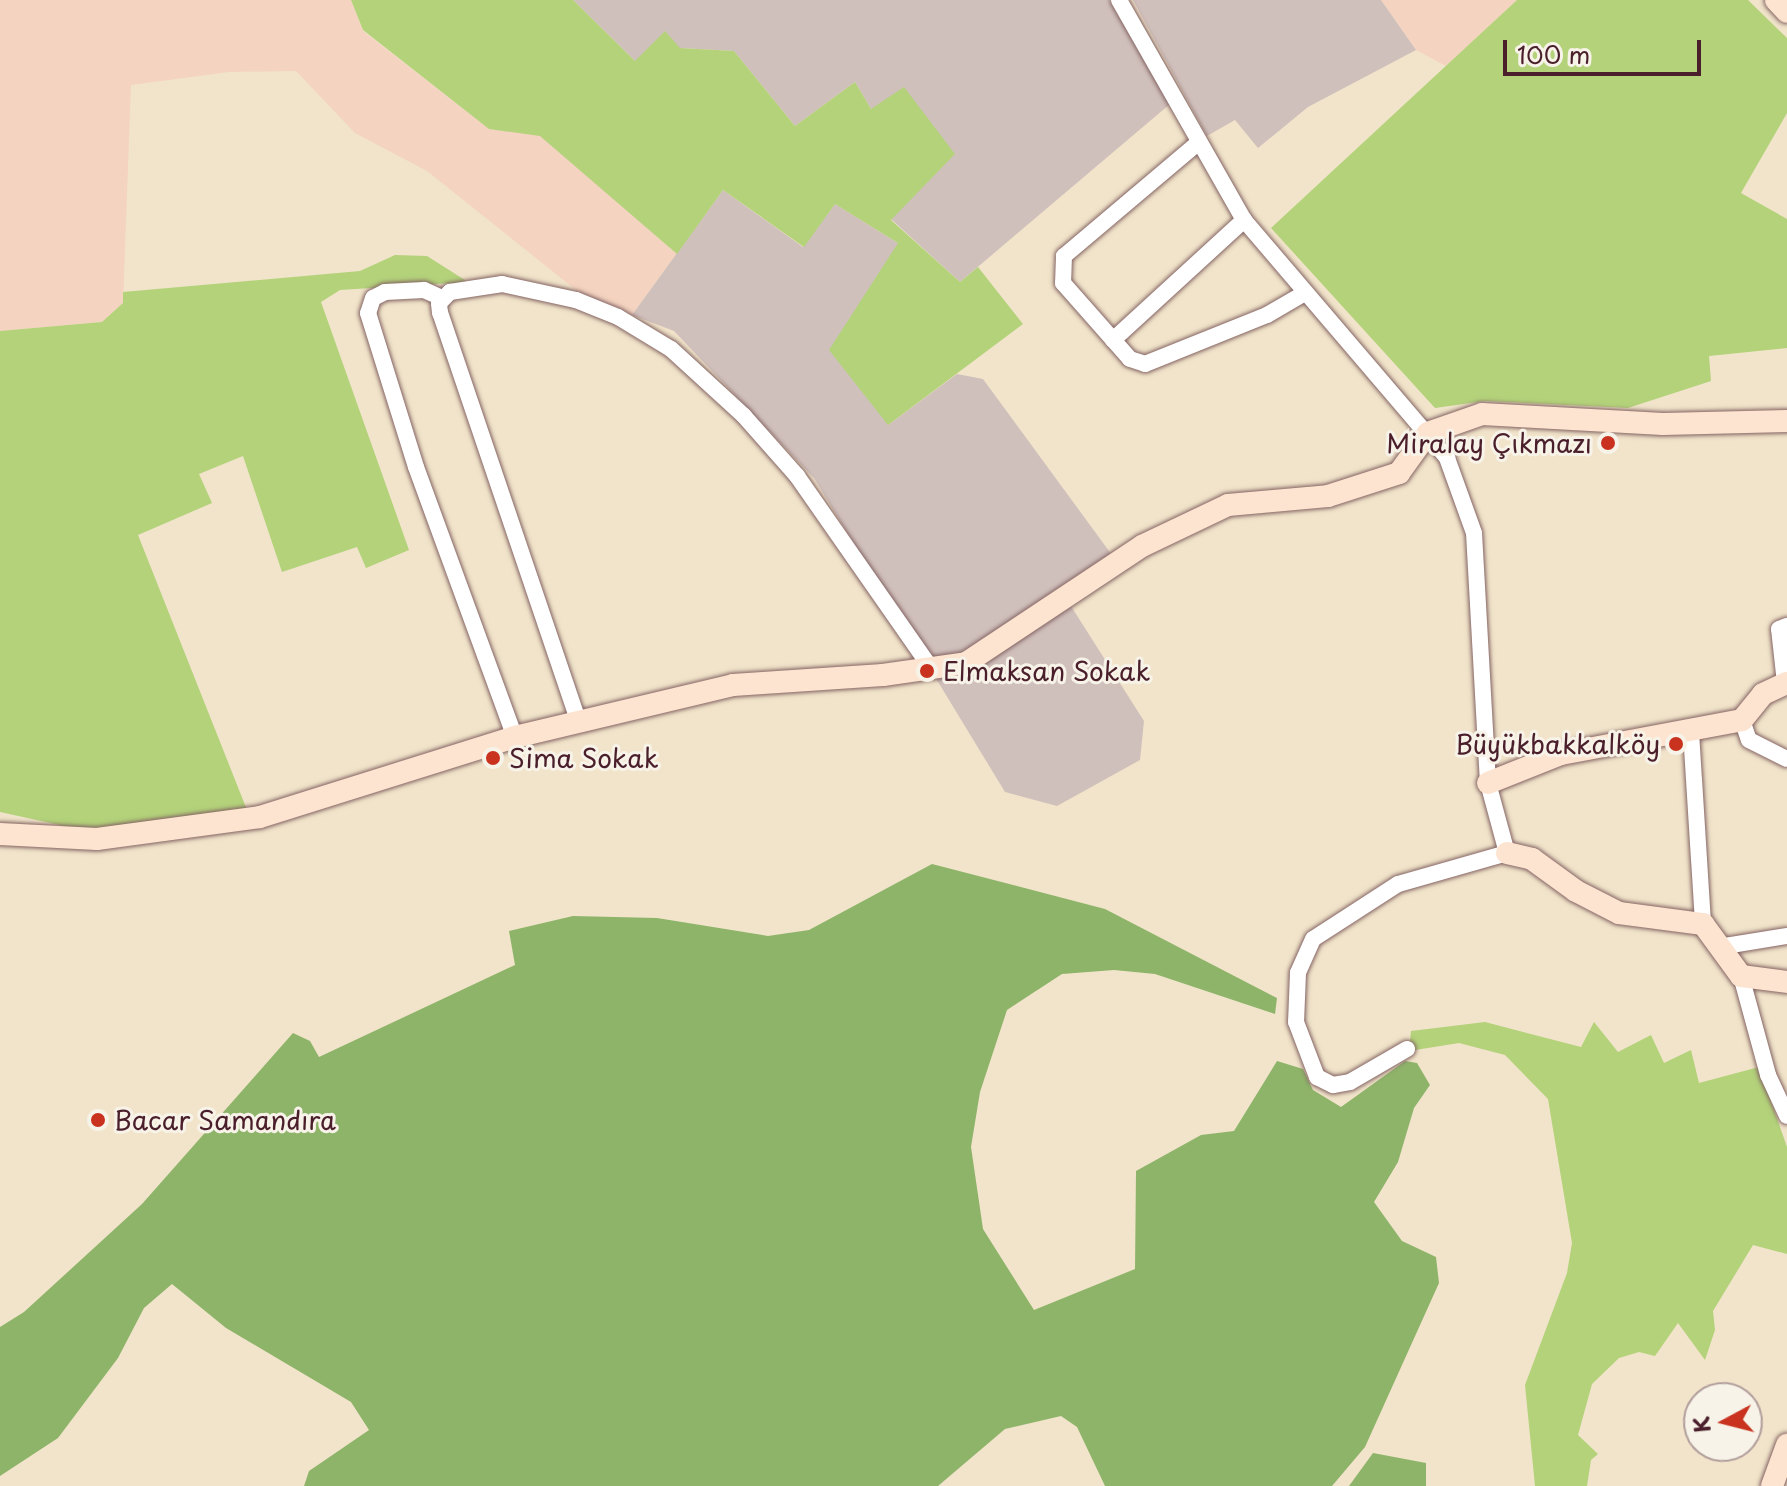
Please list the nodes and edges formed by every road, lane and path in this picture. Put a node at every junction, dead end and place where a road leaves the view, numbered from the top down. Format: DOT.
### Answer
graph roads {
  1 [pos="1119,0"];
  2 [pos="1776,0"];
  3 [pos="1787,12"];
  4 [pos="1199,142"];
  5 [pos="1244,220"];
  6 [pos="1303,294"];
  7 [pos="442,298"];
  8 [pos="1113,340"];
  9 [pos="1787,421"];
  10 [pos="1428,433"];
  11 [pos="1787,626"];
  12 [pos="931,668"];
  13 [pos="1786,683"];
  14 [pos="578,720"];
  15 [pos="1742,720"];
  16 [pos="1691,732"];
  17 [pos="515,737"];
  18 [pos="1787,759"];
  19 [pos="1488,783"];
  20 [pos="0,834"];
  21 [pos="1507,853"];
  22 [pos="1703,924"];
  23 [pos="1787,936"];
  24 [pos="1725,946"];
  25 [pos="1741,976"];
  26 [pos="1787,982"];
  27 [pos="1407,1049"];
  28 [pos="1787,1116"];
  29 [pos="1787,1445"];
  30 [pos="1772,1486"];
  1 -- 4 [label="street"];
  2 -- 3 [label="street"];
  4 -- 5 [label="street"];
  4 -- 8 [label="street"];
  5 -- 6 [label="street"];
  5 -- 8 [label="street"];
  6 -- 8 [label="street"];
  6 -- 10 [label="street"];
  7 -- 12 [label="street"];
  7 -- 14 [label="street"];
  7 -- 17 [label="street"];
  9 -- 10 [label="street"];
  10 -- 12 [label="street"];
  10 -- 19 [label="street"];
  11 -- 13 [label="street"];
  12 -- 14 [label="street"];
  13 -- 15 [label="street"];
  14 -- 17 [label="street"];
  15 -- 16 [label="street"];
  15 -- 18 [label="street"];
  16 -- 19 [label="street"];
  16 -- 22 [label="street"];
  17 -- 20 [label="street"];
  19 -- 21 [label="street"];
  21 -- 22 [label="street"];
  21 -- 27 [label="street"];
  22 -- 24 [label="street"];
  23 -- 24 [label="street"];
  24 -- 25 [label="street"];
  25 -- 26 [label="street"];
  25 -- 28 [label="street"];
  29 -- 30 [label="street"];
}
